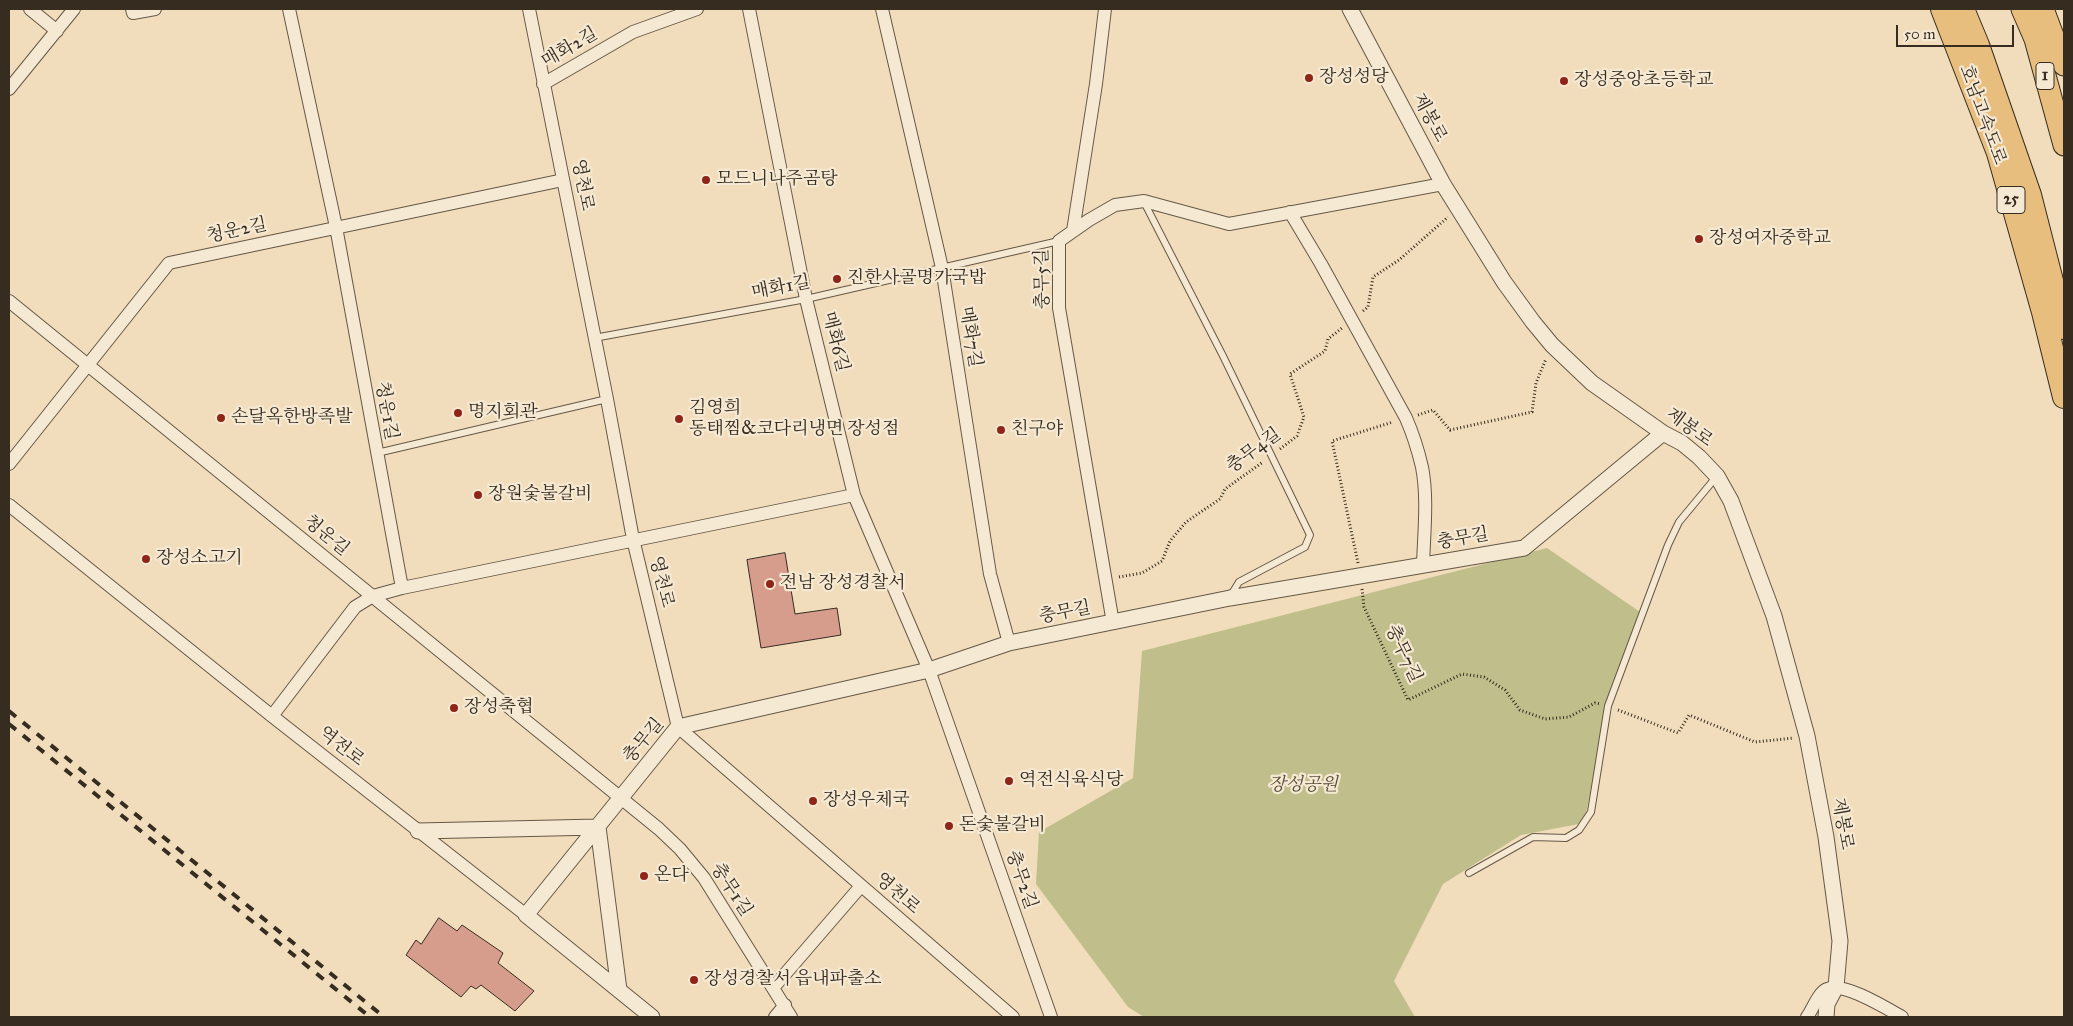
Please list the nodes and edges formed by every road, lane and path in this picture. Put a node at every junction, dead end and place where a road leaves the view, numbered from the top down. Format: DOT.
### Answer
graph roads {
  1 [pos="30,9"];
  2 [pos="74,9"];
  3 [pos="132,9"];
  4 [pos="155,9"];
  5 [pos="289,9"];
  6 [pos="529,9"];
  7 [pos="697,9"];
  8 [pos="749,9"];
  9 [pos="882,9"];
  10 [pos="1105,9"];
  11 [pos="1350,9"];
  12 [pos="1942,9"];
  13 [pos="1964,9"];
  14 [pos="2022,9"];
  15 [pos="2043,9"];
  16 [pos="57,31"];
  17 [pos="2064,66"];
  18 [pos="543,84"];
  19 [pos="9,89"];
  20 [pos="2064,144"];
  21 [pos="563,180"];
  22 [pos="1443,184"];
  23 [pos="1144,201"];
  24 [pos="1458,209"];
  25 [pos="1290,212"];
  26 [pos="336,227"];
  27 [pos="1073,231"];
  28 [pos="1059,241"];
  29 [pos="942,268"];
  30 [pos="806,299"];
  31 [pos="9,301"];
  32 [pos="1352,320"];
  33 [pos="2064,328"];
  34 [pos="594,338"];
  35 [pos="88,366"];
  36 [pos="2064,397"];
  37 [pos="607,399"];
  38 [pos="1663,433"];
  39 [pos="376,453"];
  40 [pos="1272,456"];
  41 [pos="9,464"];
  42 [pos="1717,476"];
  43 [pos="854,495"];
  44 [pos="9,505"];
  45 [pos="633,539"];
  46 [pos="1423,565"];
  47 [pos="1360,576"];
  48 [pos="1106,580"];
  49 [pos="402,588"];
  50 [pos="373,596"];
  51 [pos="1230,598"];
  52 [pos="1113,623"];
  53 [pos="1008,643"];
  54 [pos="929,670"];
  55 [pos="1608,706"];
  56 [pos="272,716"];
  57 [pos="678,727"];
  58 [pos="1806,736"];
  59 [pos="621,798"];
  60 [pos="598,827"];
  61 [pos="418,831"];
  62 [pos="1469,873"];
  63 [pos="861,886"];
  64 [pos="526,915"];
  65 [pos="1836,987"];
  66 [pos="773,988"];
  67 [pos="619,990"];
  68 [pos="785,1005"];
  69 [pos="652,1017"];
  70 [pos="775,1017"];
  71 [pos="792,1017"];
  72 [pos="1013,1017"];
  73 [pos="1051,1017"];
  74 [pos="1807,1017"];
  75 [pos="1826,1017"];
  76 [pos="1902,1017"];
  1 -- 16 [label="street"];
  2 -- 16 [label="street"];
  3 -- 4 [label="street"];
  5 -- 26 [label="street, 청운1길"];
  6 -- 18 [label="street, 영천로"];
  7 -- 18 [label="street, 매화2길"];
  8 -- 30 [label="street, 매화6길"];
  9 -- 29 [label="street, 매화7길"];
  10 -- 27 [label="street"];
  11 -- 22 [label="street, 제봉로"];
  12 -- 36 [label="highway, 호남고속도로 / 25"];
  13 -- 33 [label="highway, 호남고속도로 / 25"];
  14 -- 20 [label="highway, 1"];
  15 -- 17 [label="highway, 1"];
  16 -- 19 [label="street"];
  18 -- 21 [label="street, 영천로"];
  21 -- 26 [label="street, 청운2길"];
  21 -- 34 [label="street, 영천로"];
  22 -- 24 [label="street, 제봉로"];
  22 -- 25 [label="street, 충무5길"];
  23 -- 25 [label="street, 충무5길"];
  23 -- 27 [label="street, 충무5길"];
  23 -- 40 [label="lane"];
  24 -- 32 [label="path, 충무4길"];
  24 -- 38 [label="street, 제봉로"];
  25 -- 32 [label="street"];
  26 -- 35 [label="street, 청운2길"];
  26 -- 39 [label="street, 청운1길"];
  27 -- 28 [label="street, 충무5길"];
  28 -- 29 [label="lane, 매화1길"];
  28 -- 48 [label="street, 충무5길"];
  29 -- 30 [label="lane, 매화1길"];
  29 -- 53 [label="street, 매화7길"];
  30 -- 34 [label="lane, 매화1길"];
  30 -- 43 [label="street, 매화6길"];
  31 -- 35 [label="street, 청운길"];
  32 -- 40 [label="path, 충무4길"];
  32 -- 46 [label="street"];
  34 -- 37 [label="street, 영천로"];
  35 -- 41 [label="street, 청운2길"];
  35 -- 50 [label="street, 청운길"];
  37 -- 39 [label="lane"];
  37 -- 45 [label="street, 영천로"];
  38 -- 42 [label="street, 제봉로"];
  38 -- 46 [label="street, 충무길"];
  39 -- 49 [label="street, 청운1길"];
  40 -- 48 [label="path, 충무4길"];
  40 -- 51 [label="lane"];
  42 -- 55 [label="lane"];
  42 -- 58 [label="street, 제봉로"];
  43 -- 45 [label="street"];
  43 -- 54 [label="street, 매화6길"];
  44 -- 56 [label="street, 역전로"];
  45 -- 49 [label="street"];
  45 -- 57 [label="street, 영천로"];
  46 -- 47 [label="street, 충무길"];
  47 -- 51 [label="street, 충무길"];
  47 -- 55 [label="path, 충무7길"];
  48 -- 52 [label="street, 충무5길"];
  49 -- 50 [label="street"];
  50 -- 56 [label="street"];
  50 -- 59 [label="street, 청운길"];
  51 -- 52 [label="street, 충무길"];
  52 -- 53 [label="street, 충무길"];
  53 -- 54 [label="street, 충무길"];
  54 -- 57 [label="street, 충무길"];
  54 -- 73 [label="street, 충무2길"];
  55 -- 58 [label="path, 충무7길"];
  55 -- 62 [label="lane"];
  56 -- 61 [label="street, 역전로"];
  57 -- 59 [label="street, 충무길"];
  57 -- 63 [label="street, 영천로"];
  58 -- 65 [label="street, 제봉로"];
  59 -- 60 [label="street, 충무길"];
  59 -- 66 [label="street, 충무1길"];
  60 -- 61 [label="street"];
  60 -- 64 [label="street, 충무길"];
  60 -- 67 [label="street"];
  61 -- 64 [label="street, 역전로"];
  63 -- 66 [label="street"];
  63 -- 72 [label="street, 영천로"];
  64 -- 67 [label="street, 역전로"];
  65 -- 74 [label="street"];
  65 -- 75 [label="street, 제봉로"];
  65 -- 76 [label="street"];
  66 -- 68 [label="street, 충무1길"];
  67 -- 69 [label="street, 역전로"];
  68 -- 70 [label="street"];
  68 -- 71 [label="street, 충무1길"];
}
